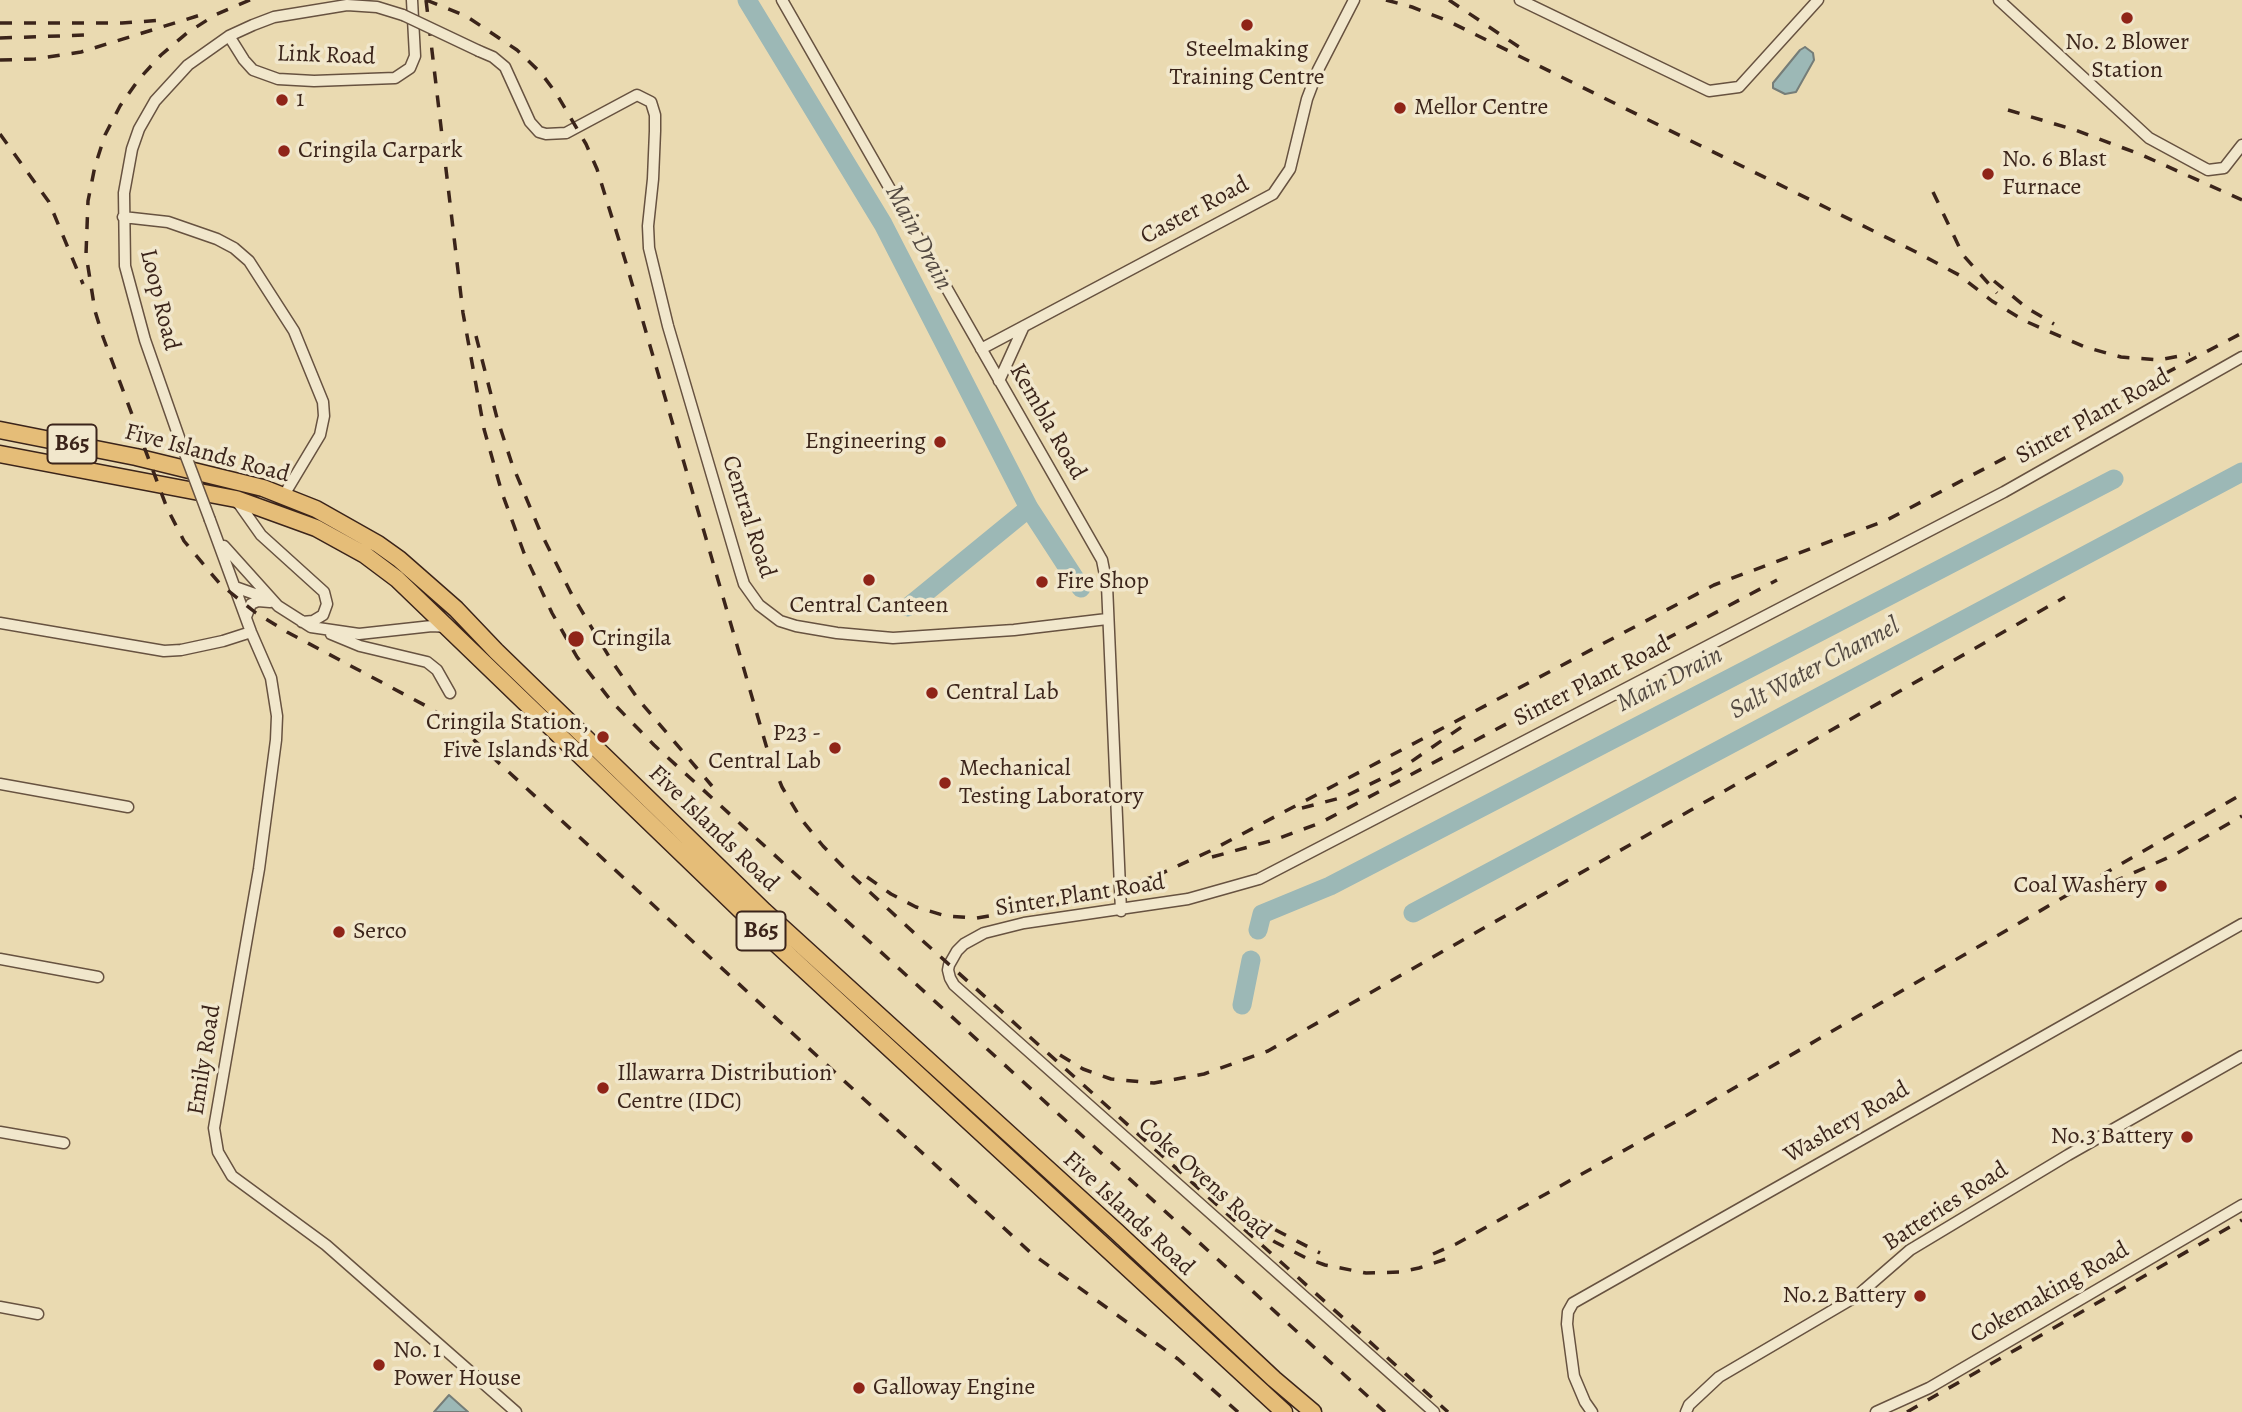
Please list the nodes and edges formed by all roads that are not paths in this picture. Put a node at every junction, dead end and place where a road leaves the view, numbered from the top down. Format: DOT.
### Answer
graph roads {
  1 [pos="412,0"];
  2 [pos="782,0"];
  3 [pos="1354,0"];
  4 [pos="1520,0"];
  5 [pos="1818,0"];
  6 [pos="1999,0"];
  7 [pos="229,36"];
  8 [pos="642,95"];
  9 [pos="2242,145"];
  10 [pos="123,218"];
  11 [pos="1024,326"];
  12 [pos="981,349"];
  13 [pos="2242,357"];
  14 [pos="999,381"];
  15 [pos="3,430"];
  16 [pos="0,454"];
  17 [pos="284,495"];
  18 [pos="236,499"];
  19 [pos="218,540"];
  20 [pos="235,587"];
  21 [pos="276,605"];
  22 [pos="246,618"];
  23 [pos="1107,619"];
  24 [pos="298,621"];
  25 [pos="0,624"];
  26 [pos="448,627"];
  27 [pos="311,628"];
  28 [pos="344,631"];
  29 [pos="251,632"];
  30 [pos="380,651"];
  31 [pos="450,693"];
  32 [pos="0,784"];
  33 [pos="128,807"];
  34 [pos="1121,911"];
  35 [pos="2242,924"];
  36 [pos="0,959"];
  37 [pos="949,975"];
  38 [pos="98,977"];
  39 [pos="2242,1056"];
  40 [pos="0,1132"];
  41 [pos="64,1143"];
  42 [pos="2242,1205"];
  43 [pos="0,1307"];
  44 [pos="38,1314"];
  45 [pos="516,1412"];
  46 [pos="1284,1412"];
  47 [pos="1312,1412"];
  48 [pos="1434,1412"];
  49 [pos="1592,1412"];
  50 [pos="1686,1412"];
  51 [pos="1876,1412"];
  1 -- 7 [label="street, Link Road"];
  2 -- 12 [label="street, Kembla Road"];
  3 -- 11 [label="street, Caster Road"];
  4 -- 5 [label="street"];
  6 -- 9 [label="street"];
  7 -- 8 [label="street, Loop Road, bridge"];
  7 -- 10 [label="street, Loop Road"];
  8 -- 23 [label="street, Central Road"];
  10 -- 17 [label="street"];
  10 -- 19 [label="street, Loop Road, bridge"];
  11 -- 12 [label="street, Caster Road"];
  11 -- 14 [label="street"];
  12 -- 14 [label="street, Kembla Road"];
  13 -- 34 [label="street, Sinter Plant Road"];
  14 -- 23 [label="street, Kembla Road"];
  15 -- 17 [label="main road, Five Islands Road / B65"];
  16 -- 18 [label="main road, Five Islands Road / B65"];
  17 -- 47 [label="main road, Five Islands Road / B65"];
  18 -- 24 [label="street"];
  18 -- 26 [label="main road, Five Islands Road / B65"];
  19 -- 20 [label="street, Loop Road"];
  19 -- 21 [label="street, Loop Road"];
  20 -- 21 [label="street"];
  20 -- 22 [label="street, Emily Road"];
  21 -- 22 [label="street"];
  21 -- 24 [label="street, Loop Road"];
  22 -- 29 [label="street, Emily Road"];
  23 -- 34 [label="street, Kembla Road"];
  24 -- 27 [label="street, Loop Road"];
  25 -- 29 [label="street"];
  26 -- 28 [label="street, Loop Road"];
  26 -- 46 [label="main road, Five Islands Road / B65"];
  27 -- 28 [label="street, Loop Road"];
  27 -- 30 [label="street"];
  28 -- 30 [label="street"];
  29 -- 45 [label="street, Emily Road"];
  30 -- 31 [label="street"];
  32 -- 33 [label="street"];
  34 -- 37 [label="street, Sinter Plant Road"];
  35 -- 49 [label="street, Washery Road"];
  36 -- 38 [label="street"];
  37 -- 48 [label="street, Coke Ovens Road"];
  39 -- 50 [label="street, Batteries Road"];
  40 -- 41 [label="street"];
  42 -- 51 [label="street, Cokemaking Road"];
  43 -- 44 [label="street"];
}
